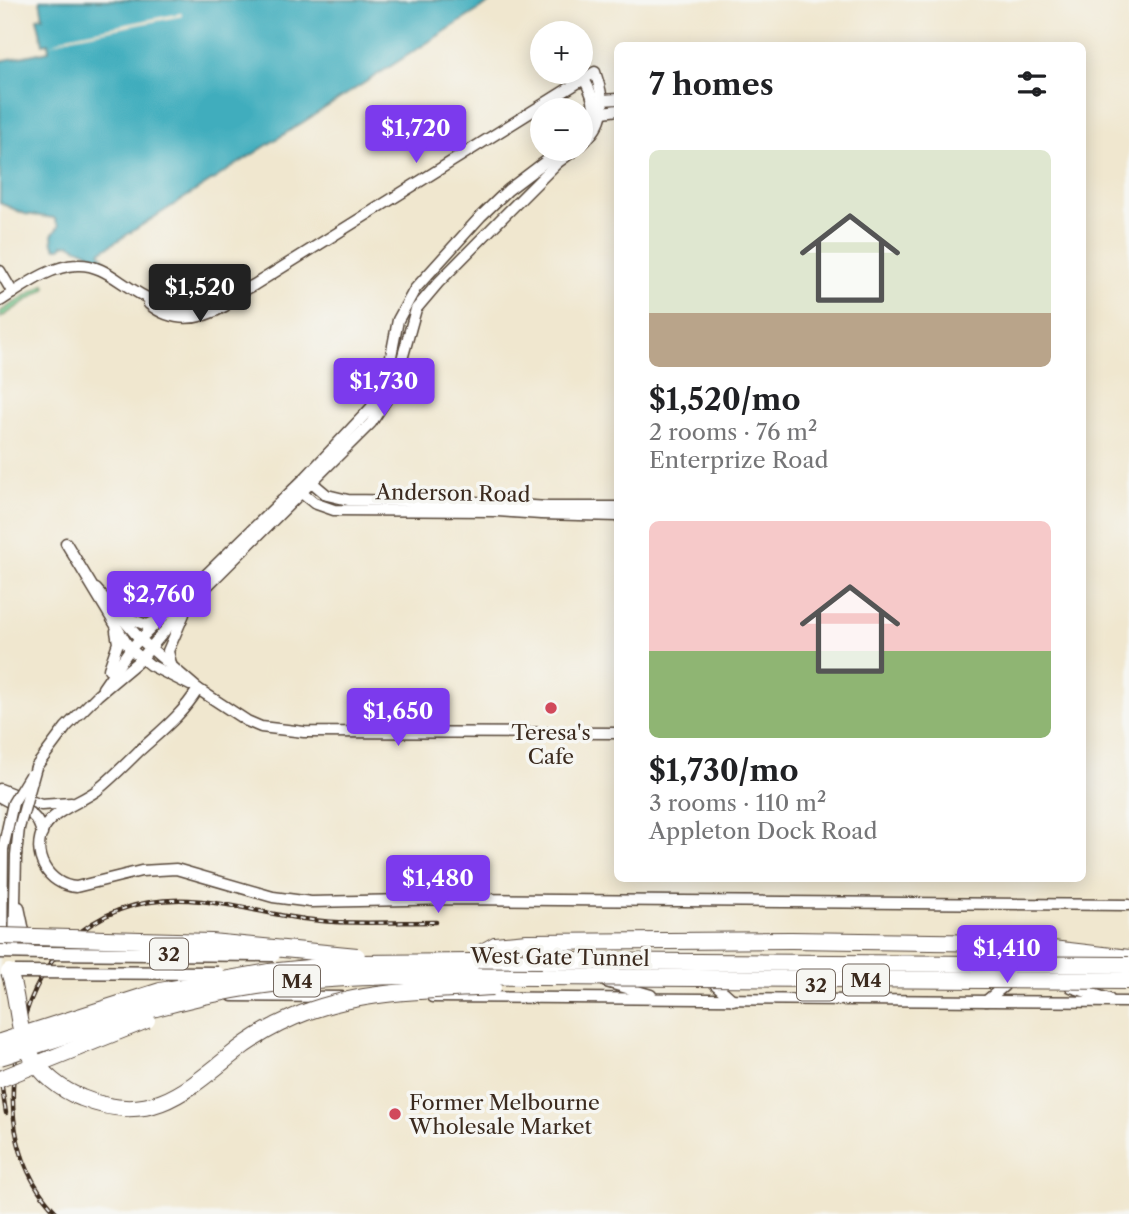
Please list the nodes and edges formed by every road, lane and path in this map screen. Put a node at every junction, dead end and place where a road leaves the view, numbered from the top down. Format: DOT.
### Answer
graph roads {
  1 [pos="593,73"];
  2 [pos="576,84"];
  3 [pos="593,99"];
  4 [pos="614,99"];
  5 [pos="602,100"];
  6 [pos="614,111"];
  7 [pos="603,112"];
  8 [pos="593,118"];
  9 [pos="593,135"];
  10 [pos="546,161"];
  11 [pos="560,161"];
  12 [pos="515,206"];
  13 [pos="447,255"];
  14 [pos="0,271"];
  15 [pos="13,293"];
  16 [pos="0,301"];
  17 [pos="309,480"];
  18 [pos="298,491"];
  19 [pos="614,507"];
  20 [pos="614,516"];
  21 [pos="66,543"];
  22 [pos="96,589"];
  23 [pos="191,603"];
  24 [pos="121,616"];
  25 [pos="159,620"];
  26 [pos="116,628"];
  27 [pos="140,639"];
  28 [pos="151,648"];
  29 [pos="130,649"];
  30 [pos="141,659"];
  31 [pos="171,664"];
  32 [pos="124,675"];
  33 [pos="182,682"];
  34 [pos="197,689"];
  35 [pos="99,694"];
  36 [pos="614,733"];
  37 [pos="36,767"];
  38 [pos="0,789"];
  39 [pos="0,797"];
  40 [pos="78,803"];
  41 [pos="42,834"];
  42 [pos="1,854"];
  43 [pos="16,855"];
  44 [pos="17,894"];
  45 [pos="1129,905"];
  46 [pos="1,921"];
  47 [pos="4,948"];
  48 [pos="43,953"];
  49 [pos="317,955"];
  50 [pos="476,958"];
  51 [pos="1129,958"];
  52 [pos="1129,964"];
  53 [pos="8,972"];
  54 [pos="218,973"];
  55 [pos="604,981"];
  56 [pos="1129,981"];
  57 [pos="715,984"];
  58 [pos="747,984"];
  59 [pos="886,985"];
  60 [pos="1004,986"];
  61 [pos="1071,987"];
  62 [pos="1129,988"];
  63 [pos="222,993"];
  64 [pos="198,996"];
  65 [pos="674,999"];
  66 [pos="736,1000"];
  67 [pos="765,1000"];
  68 [pos="885,1000"];
  69 [pos="986,1001"];
  70 [pos="1125,1002"];
  71 [pos="0,1042"];
  72 [pos="0,1057"];
  73 [pos="0,1079"];
  1 -- 5 [label="street"];
  2 -- 15 [label="street"];
  3 -- 8 [label="street"];
  4 -- 5 [label="street"];
  5 -- 7 [label="street"];
  6 -- 7 [label="street"];
  7 -- 9 [label="street"];
  10 -- 13 [label="street"];
  11 -- 12 [label="street"];
  12 -- 13 [label="street"];
  12 -- 17 [label="street"];
  13 -- 17 [label="street"];
  14 -- 15 [label="street"];
  15 -- 16 [label="street"];
  17 -- 18 [label="street"];
  17 -- 19 [label="street, Anderson Road"];
  18 -- 20 [label="street, Anderson Road"];
  18 -- 23 [label="street"];
  18 -- 25 [label="street"];
  21 -- 22 [label="street"];
  22 -- 24 [label="street"];
  22 -- 26 [label="street"];
  23 -- 28 [label="street"];
  23 -- 31 [label="street"];
  24 -- 25 [label="street"];
  24 -- 27 [label="street"];
  25 -- 27 [label="street"];
  26 -- 29 [label="street"];
  26 -- 35 [label="street"];
  27 -- 28 [label="street"];
  27 -- 29 [label="street"];
  28 -- 30 [label="street"];
  28 -- 31 [label="street"];
  29 -- 30 [label="street"];
  29 -- 35 [label="street"];
  30 -- 32 [label="street"];
  30 -- 33 [label="street"];
  31 -- 34 [label="street"];
  32 -- 33 [label="street"];
  32 -- 35 [label="street"];
  33 -- 34 [label="street"];
  34 -- 36 [label="street"];
  34 -- 40 [label="street"];
  35 -- 37 [label="street"];
  37 -- 42 [label="street, bridge"];
  37 -- 43 [label="street, bridge"];
  38 -- 40 [label="street"];
  39 -- 41 [label="street"];
  40 -- 41 [label="street"];
  41 -- 45 [label="street"];
  42 -- 43 [label="street"];
  42 -- 46 [label="street"];
  43 -- 44 [label="street"];
  44 -- 47 [label="street"];
  44 -- 48 [label="street"];
  46 -- 47 [label="street"];
  47 -- 48 [label="main road, 32"];
  47 -- 50 [label="highway, bridge"];
  47 -- 53 [label="main road"];
  48 -- 49 [label="main road, 32, bridge"];
  50 -- 51 [label="highway"];
  50 -- 52 [label="highway, West Gate Tunnel / M4, bridge"];
  50 -- 71 [label="highway, West Gate Tunnel / M4, bridge"];
  53 -- 54 [label="main road, 32, bridge"];
  53 -- 55 [label="highway, bridge"];
  55 -- 56 [label="highway, West Gate Tunnel / M4, bridge"];
  55 -- 63 [label="highway, West Gate Tunnel / M4, bridge"];
  55 -- 65 [label="street"];
  57 -- 58 [label="main road, 32"];
  57 -- 66 [label="street"];
  58 -- 59 [label="main road, 32"];
  58 -- 67 [label="street"];
  59 -- 60 [label="main road, 32"];
  59 -- 68 [label="street"];
  60 -- 61 [label="main road, 32"];
  60 -- 69 [label="street"];
  61 -- 62 [label="main road, 32"];
  61 -- 70 [label="street"];
  63 -- 72 [label="highway, West Gate Tunnel / M4, bridge"];
  63 -- 73 [label="highway, bridge"];
  64 -- 65 [label="street"];
  65 -- 66 [label="street"];
  66 -- 67 [label="street"];
  67 -- 68 [label="street"];
  68 -- 69 [label="street"];
  69 -- 70 [label="street"];
}
